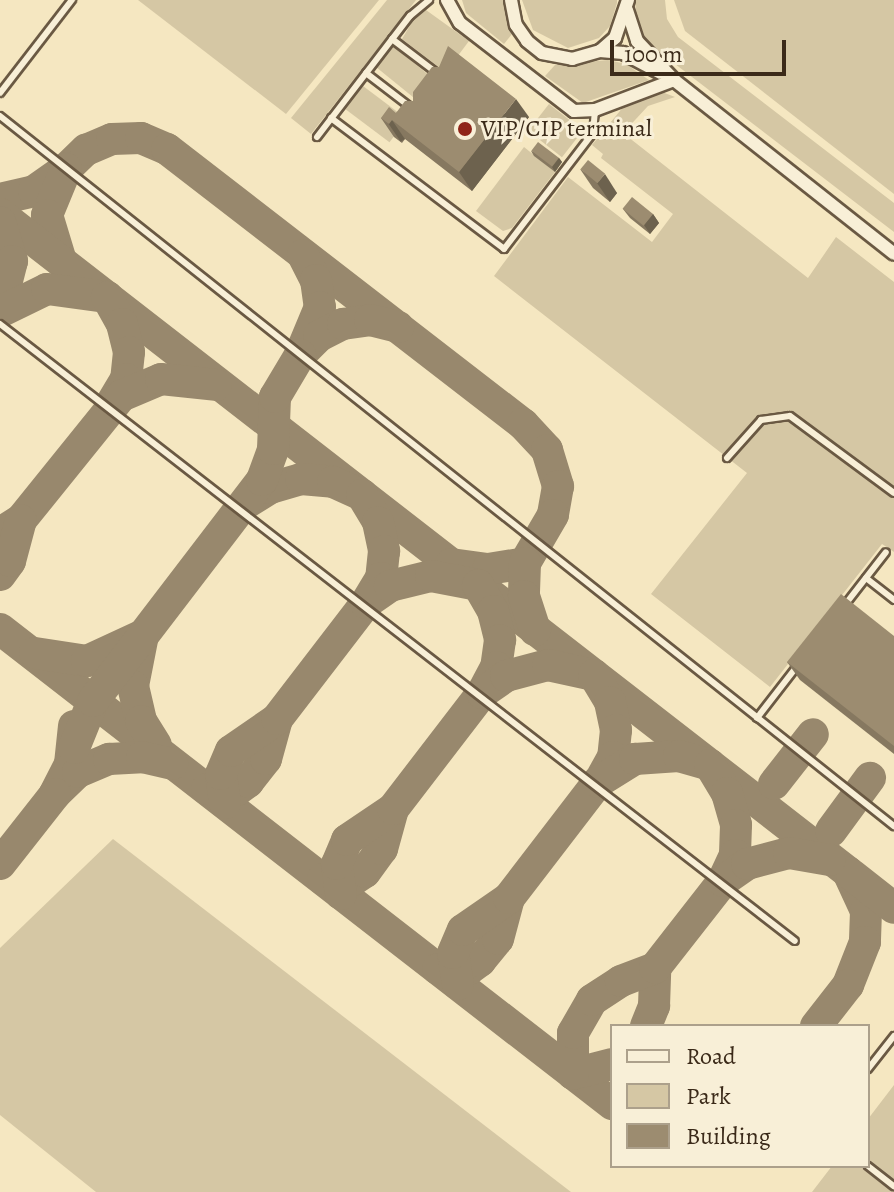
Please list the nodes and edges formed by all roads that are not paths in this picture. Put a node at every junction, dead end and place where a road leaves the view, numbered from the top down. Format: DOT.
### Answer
graph roads {
  1 [pos="72,0"];
  2 [pos="429,0"];
  3 [pos="447,0"];
  4 [pos="511,0"];
  5 [pos="627,5"];
  6 [pos="392,39"];
  7 [pos="600,51"];
  8 [pos="366,73"];
  9 [pos="674,80"];
  10 [pos="448,81"];
  11 [pos="0,93"];
  12 [pos="595,110"];
  13 [pos="422,115"];
  14 [pos="0,116"];
  15 [pos="331,118"];
  16 [pos="317,137"];
  17 [pos="894,254"];
  18 [pos="0,324"];
  19 [pos="727,458"];
  20 [pos="894,493"];
  21 [pos="886,552"];
  22 [pos="866,578"];
  23 [pos="894,600"];
  24 [pos="839,613"];
  25 [pos="802,660"];
  26 [pos="757,718"];
  27 [pos="894,826"];
  28 [pos="795,941"];
  29 [pos="894,1036"];
  30 [pos="870,1066"];
  31 [pos="870,1168"];
  32 [pos="894,1186"];
  1 -- 11 [label="lane"];
  2 -- 6 [label="lane"];
  3 -- 12 [label="street"];
  4 -- 7 [label="street"];
  5 -- 7 [label="street"];
  5 -- 9 [label="street"];
  6 -- 8 [label="lane"];
  6 -- 10 [label="lane"];
  7 -- 9 [label="street"];
  8 -- 13 [label="lane"];
  8 -- 15 [label="lane"];
  9 -- 12 [label="street"];
  9 -- 17 [label="street"];
  12 -- 15 [label="lane"];
  14 -- 26 [label="lane"];
  15 -- 16 [label="lane"];
  18 -- 28 [label="lane"];
  19 -- 20 [label="lane"];
  21 -- 22 [label="lane"];
  22 -- 23 [label="lane"];
  22 -- 24 [label="lane"];
  25 -- 26 [label="lane"];
  26 -- 27 [label="lane"];
  29 -- 30 [label="lane"];
  31 -- 32 [label="lane"];
}
